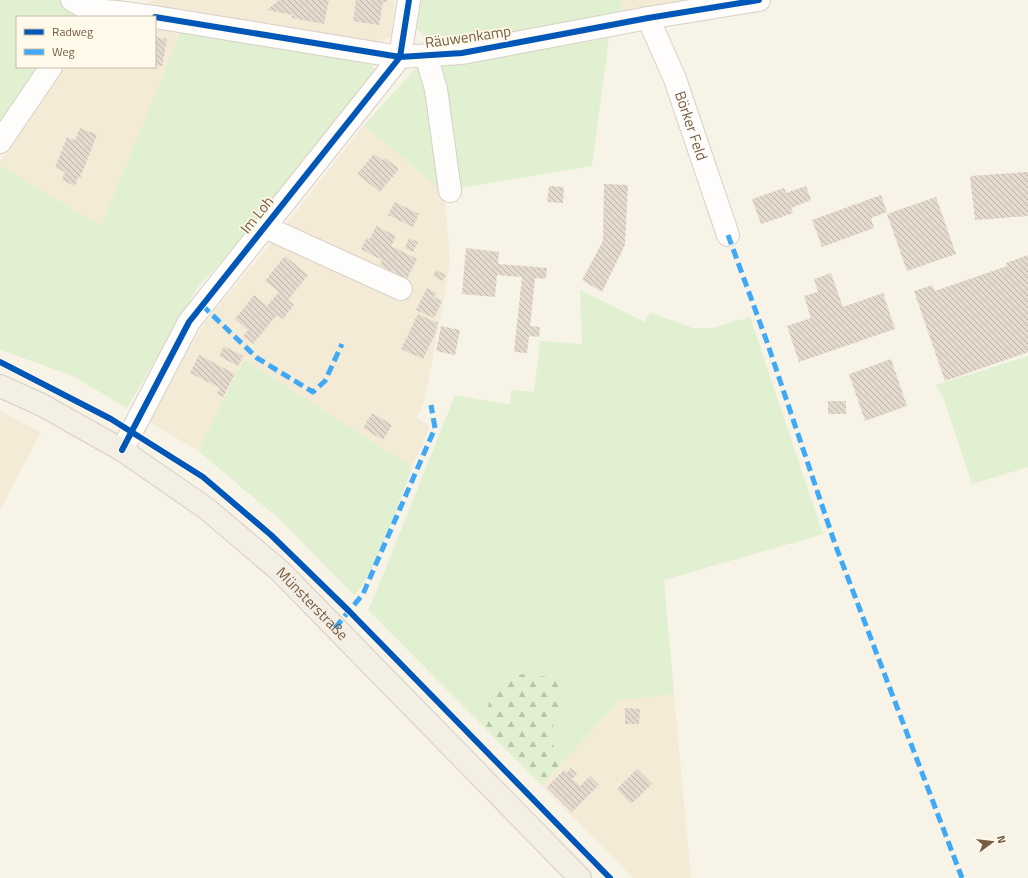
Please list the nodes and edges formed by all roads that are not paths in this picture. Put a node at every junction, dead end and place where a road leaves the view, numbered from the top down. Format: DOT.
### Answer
graph roads {
  1 [pos="72,0"];
  2 [pos="139,0"];
  3 [pos="409,0"];
  4 [pos="759,0"];
  5 [pos="112,14"];
  6 [pos="140,16"];
  7 [pos="156,17"];
  8 [pos="648,18"];
  9 [pos="426,56"];
  10 [pos="400,57"];
  11 [pos="50,68"];
  12 [pos="0,142"];
  13 [pos="450,191"];
  14 [pos="265,227"];
  15 [pos="728,235"];
  16 [pos="401,289"];
  17 [pos="0,386"];
  18 [pos="122,450"];
  19 [pos="580,878"];
  1 -- 5 [label="street, Räuwenkamp"];
  2 -- 5 [label="street"];
  3 -- 10 [label="street, Im Loh"];
  4 -- 8 [label="street, Räuwenkamp"];
  5 -- 6 [label="street, Räuwenkamp"];
  7 -- 10 [label="street, Räuwenkamp"];
  8 -- 9 [label="street, Räuwenkamp"];
  8 -- 15 [label="street, Börker Feld"];
  9 -- 10 [label="street, Räuwenkamp"];
  9 -- 13 [label="street"];
  10 -- 14 [label="street, Im Loh"];
  11 -- 12 [label="street"];
  14 -- 16 [label="street"];
  14 -- 18 [label="street, Im Loh"];
  17 -- 18 [label="main road, Münsterstraße"];
  18 -- 19 [label="main road, Münsterstraße"];
}
